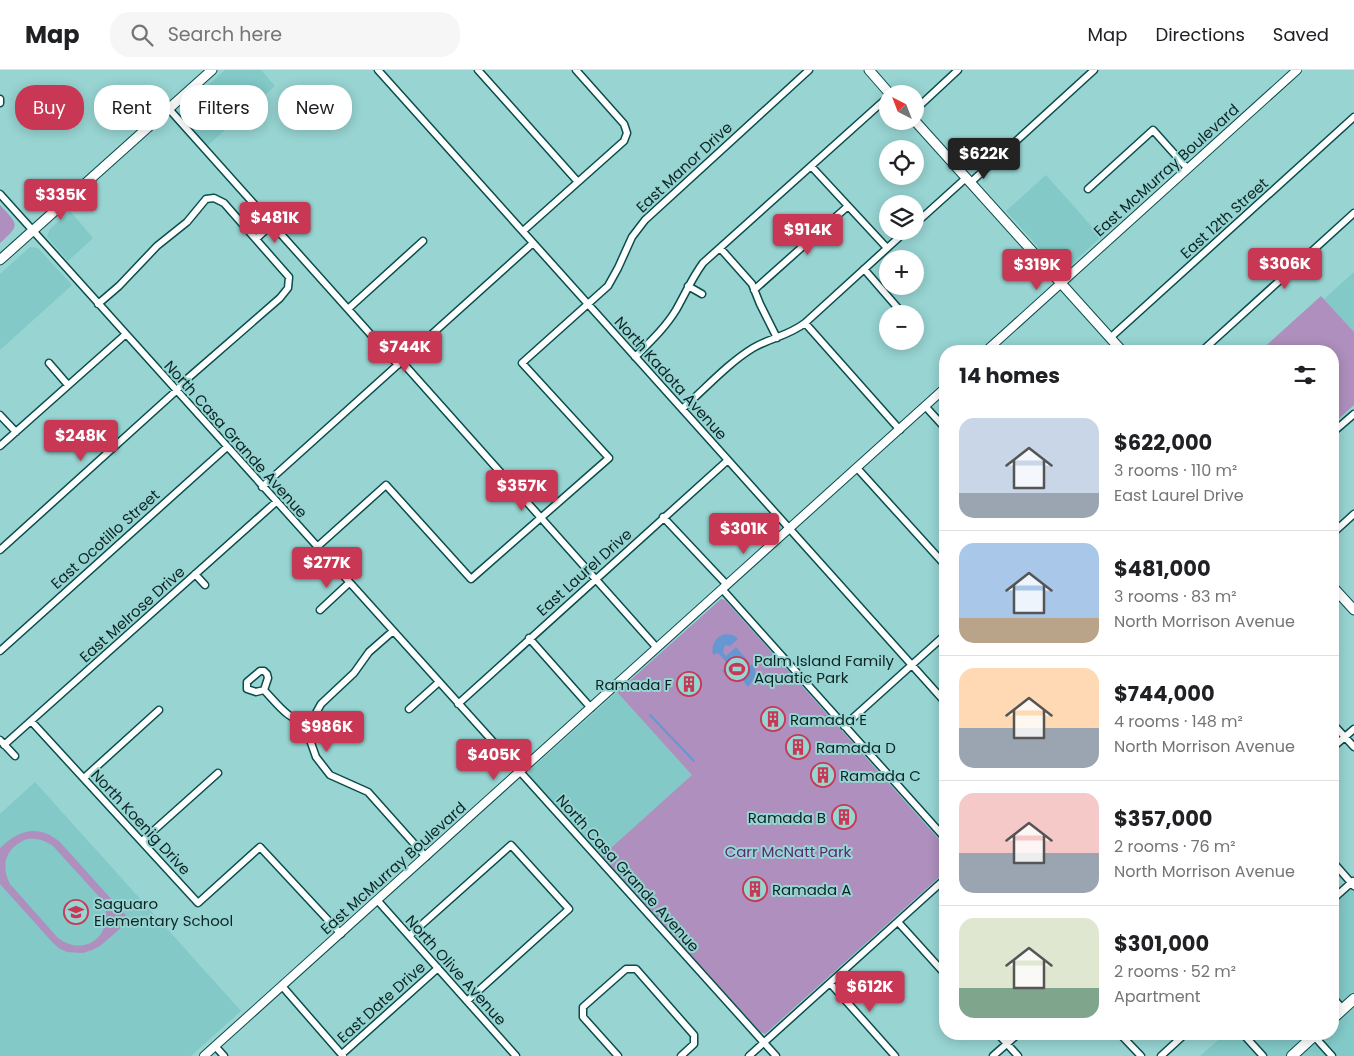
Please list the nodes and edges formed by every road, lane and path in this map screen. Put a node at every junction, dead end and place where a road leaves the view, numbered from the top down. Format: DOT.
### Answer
graph roads {
  1 [pos="212,70"];
  2 [pos="378,70"];
  3 [pos="478,70"];
  4 [pos="576,70"];
  5 [pos="809,70"];
  6 [pos="869,70"];
  7 [pos="958,70"];
  8 [pos="1094,70"];
  9 [pos="1297,70"];
  10 [pos="882,85"];
  11 [pos="0,98"];
  12 [pos="924,102"];
  13 [pos="0,103"];
  14 [pos="879,105"];
  15 [pos="170,108"];
  16 [pos="170,110"];
  17 [pos="1354,117"];
  18 [pos="146,130"];
  19 [pos="923,130"];
  20 [pos="811,166"];
  21 [pos="1187,168"];
  22 [pos="968,180"];
  23 [pos="578,182"];
  24 [pos="1088,189"];
  25 [pos="0,194"];
  26 [pos="848,206"];
  27 [pos="1354,213"];
  28 [pos="924,217"];
  29 [pos="272,224"];
  30 [pos="33,231"];
  31 [pos="523,231"];
  32 [pos="256,239"];
  33 [pos="896,240"];
  34 [pos="423,242"];
  35 [pos="533,242"];
  36 [pos="720,248"];
  37 [pos="887,248"];
  38 [pos="0,260"];
  39 [pos="864,269"];
  40 [pos="1061,284"];
  41 [pos="688,286"];
  42 [pos="754,290"];
  43 [pos="702,294"];
  44 [pos="98,304"];
  45 [pos="588,304"];
  46 [pos="895,305"];
  47 [pos="348,309"];
  48 [pos="805,323"];
  49 [pos="126,334"];
  50 [pos="777,338"];
  51 [pos="1110,338"];
  52 [pos="993,344"];
  53 [pos="1116,345"];
  54 [pos="1209,345"];
  55 [pos="635,357"];
  56 [pos="49,363"];
  57 [pos="400,363"];
  58 [pos="68,385"];
  59 [pos="176,391"];
  60 [pos="939,393"];
  61 [pos="925,406"];
  62 [pos="682,409"];
  63 [pos="1354,414"];
  64 [pos="0,415"];
  65 [pos="939,421"];
  66 [pos="1339,427"];
  67 [pos="900,430"];
  68 [pos="16,432"];
  69 [pos="0,446"];
  70 [pos="227,447"];
  71 [pos="728,460"];
  72 [pos="857,468"];
  73 [pos="262,486"];
  74 [pos="276,502"];
  75 [pos="1354,514"];
  76 [pos="663,517"];
  77 [pos="541,518"];
  78 [pos="1339,528"];
  79 [pos="790,529"];
  80 [pos="317,547"];
  81 [pos="0,550"];
  82 [pos="939,558"];
  83 [pos="195,574"];
  84 [pos="596,578"];
  85 [pos="349,583"];
  86 [pos="205,585"];
  87 [pos="724,587"];
  88 [pos="1339,594"];
  89 [pos="320,610"];
  90 [pos="1354,610"];
  91 [pos="393,631"];
  92 [pos="529,638"];
  93 [pos="939,640"];
  94 [pos="658,648"];
  95 [pos="0,651"];
  96 [pos="911,664"];
  97 [pos="438,682"];
  98 [pos="264,690"];
  99 [pos="939,695"];
  100 [pos="458,704"];
  101 [pos="591,708"];
  102 [pos="409,709"];
  103 [pos="159,710"];
  104 [pos="31,721"];
  105 [pos="310,724"];
  106 [pos="844,726"];
  107 [pos="1354,729"];
  108 [pos="1339,731"];
  109 [pos="1345,737"];
  110 [pos="1339,742"];
  111 [pos="2,743"];
  112 [pos="1354,747"];
  113 [pos="14,756"];
  114 [pos="521,772"];
  115 [pos="218,773"];
  116 [pos="84,778"];
  117 [pos="939,831"];
  118 [pos="142,841"];
  119 [pos="426,857"];
  120 [pos="1339,868"];
  121 [pos="1353,883"];
  122 [pos="939,884"];
  123 [pos="1339,894"];
  124 [pos="378,901"];
  125 [pos="898,922"];
  126 [pos="341,934"];
  127 [pos="409,936"];
  128 [pos="939,967"];
  129 [pos="438,968"];
  130 [pos="830,984"];
  131 [pos="282,986"];
  132 [pos="1354,999"];
  133 [pos="467,1001"];
  134 [pos="1339,1005"];
  135 [pos="1343,1009"];
  136 [pos="1339,1013"];
  137 [pos="1004,1040"];
  138 [pos="1011,1040"];
  139 [pos="1125,1040"];
  140 [pos="1178,1040"];
  141 [pos="1248,1040"];
  142 [pos="1310,1040"];
  143 [pos="1319,1040"];
  144 [pos="764,1043"];
  145 [pos="1007,1043"];
  146 [pos="215,1046"];
  147 [pos="342,1055"];
  148 [pos="204,1056"];
  149 [pos="224,1056"];
  150 [pos="516,1056"];
  151 [pos="618,1056"];
  152 [pos="681,1056"];
  153 [pos="750,1056"];
  154 [pos="776,1056"];
  155 [pos="895,1056"];
  156 [pos="993,1056"];
  157 [pos="1018,1056"];
  158 [pos="1140,1056"];
  159 [pos="1161,1056"];
  160 [pos="1263,1056"];
  161 [pos="1292,1056"];
  162 [pos="1332,1056"];
  1 -- 15 [label="main road"];
  2 -- 31 [label="street, North Kadota Avenue"];
  3 -- 23 [label="street"];
  4 -- 23 [label="street"];
  5 -- 45 [label="street, East Manor Drive"];
  6 -- 10 [label="main road"];
  7 -- 12 [label="street"];
  8 -- 22 [label="street"];
  9 -- 21 [label="street, East McMurray Boulevard"];
  11 -- 13 [label="street"];
  14 -- 20 [label="street"];
  16 -- 29 [label="street"];
  17 -- 51 [label="street, East 12th Street"];
  18 -- 30 [label="main road"];
  19 -- 22 [label="main road"];
  20 -- 26 [label="street"];
  20 -- 36 [label="street"];
  21 -- 24 [label="street"];
  21 -- 40 [label="street, East McMurray Boulevard"];
  22 -- 28 [label="street"];
  22 -- 40 [label="main road"];
  23 -- 31 [label="street"];
  25 -- 30 [label="street, North Casa Grande Avenue"];
  26 -- 37 [label="street"];
  26 -- 42 [label="street"];
  27 -- 54 [label="street"];
  29 -- 32 [label="street"];
  29 -- 47 [label="street"];
  30 -- 38 [label="main road"];
  30 -- 44 [label="street, North Casa Grande Avenue"];
  31 -- 35 [label="street, North Kadota Avenue"];
  32 -- 44 [label="street"];
  32 -- 59 [label="street"];
  33 -- 37 [label="street"];
  34 -- 47 [label="street"];
  35 -- 45 [label="street, North Kadota Avenue"];
  35 -- 57 [label="street"];
  36 -- 41 [label="street"];
  36 -- 42 [label="street"];
  37 -- 39 [label="street"];
  39 -- 46 [label="street"];
  39 -- 48 [label="street"];
  40 -- 51 [label="main road"];
  40 -- 52 [label="street, East McMurray Boulevard"];
  41 -- 43 [label="street"];
  41 -- 55 [label="street"];
  42 -- 50 [label="street"];
  44 -- 49 [label="street, North Casa Grande Avenue"];
  45 -- 55 [label="street, North Kadota Avenue"];
  45 -- 77 [label="street, East Manor Drive"];
  47 -- 57 [label="street"];
  48 -- 50 [label="street"];
  48 -- 67 [label="street"];
  49 -- 58 [label="street"];
  49 -- 59 [label="street, North Casa Grande Avenue"];
  50 -- 62 [label="street"];
  51 -- 53 [label="main road"];
  55 -- 62 [label="street, North Kadota Avenue"];
  56 -- 58 [label="street"];
  57 -- 73 [label="street"];
  57 -- 77 [label="street"];
  58 -- 68 [label="street"];
  59 -- 70 [label="street, North Casa Grande Avenue"];
  59 -- 81 [label="street"];
  60 -- 61 [label="street, East McMurray Boulevard"];
  61 -- 65 [label="street"];
  61 -- 67 [label="street, East McMurray Boulevard"];
  62 -- 71 [label="street, North Kadota Avenue"];
  63 -- 66 [label="street"];
  64 -- 68 [label="street"];
  67 -- 72 [label="street, East McMurray Boulevard"];
  68 -- 69 [label="street"];
  70 -- 73 [label="street, North Casa Grande Avenue"];
  70 -- 95 [label="street, East Ocotillo Street"];
  71 -- 76 [label="street, East Laurel Drive"];
  71 -- 79 [label="street, North Kadota Avenue"];
  72 -- 79 [label="street, East McMurray Boulevard"];
  72 -- 82 [label="street"];
  73 -- 74 [label="street, North Casa Grande Avenue"];
  74 -- 80 [label="street, North Casa Grande Avenue"];
  74 -- 83 [label="street, East Melrose Drive"];
  75 -- 78 [label="street"];
  76 -- 84 [label="street, East Laurel Drive"];
  76 -- 87 [label="street"];
  77 -- 80 [label="street, East Manor Drive"];
  77 -- 84 [label="street"];
  79 -- 87 [label="street, East McMurray Boulevard"];
  79 -- 96 [label="street, North Kadota Avenue"];
  80 -- 85 [label="street, North Casa Grande Avenue"];
  83 -- 86 [label="street"];
  83 -- 104 [label="street, East Melrose Drive"];
  84 -- 92 [label="street, East Laurel Drive"];
  84 -- 94 [label="street"];
  85 -- 89 [label="street"];
  85 -- 91 [label="street, North Casa Grande Avenue"];
  87 -- 94 [label="street, East McMurray Boulevard"];
  87 -- 106 [label="street"];
  88 -- 90 [label="main road"];
  91 -- 97 [label="street, North Casa Grande Avenue"];
  91 -- 105 [label="street"];
  92 -- 100 [label="street, East Laurel Drive"];
  92 -- 101 [label="street"];
  93 -- 96 [label="street"];
  94 -- 101 [label="street, East McMurray Boulevard"];
  96 -- 99 [label="street, North Kadota Avenue"];
  96 -- 106 [label="street"];
  97 -- 100 [label="street, North Casa Grande Avenue"];
  97 -- 102 [label="street"];
  98 -- 105 [label="street"];
  100 -- 114 [label="street, North Casa Grande Avenue"];
  101 -- 114 [label="street, East McMurray Boulevard"];
  103 -- 116 [label="street"];
  104 -- 111 [label="street, East Melrose Drive"];
  104 -- 116 [label="street, North Koenig Drive"];
  105 -- 119 [label="street"];
  106 -- 117 [label="street"];
  107 -- 109 [label="street"];
  108 -- 109 [label="street"];
  109 -- 110 [label="street"];
  109 -- 112 [label="street"];
  111 -- 113 [label="street"];
  114 -- 119 [label="street, East McMurray Boulevard"];
  114 -- 144 [label="street, North Casa Grande Avenue"];
  115 -- 118 [label="street"];
  116 -- 118 [label="street, North Koenig Drive"];
  118 -- 126 [label="street, North Koenig Drive"];
  119 -- 124 [label="street, East McMurray Boulevard"];
  120 -- 121 [label="street"];
  121 -- 123 [label="street"];
  122 -- 125 [label="street"];
  124 -- 126 [label="street, East McMurray Boulevard"];
  124 -- 127 [label="street, North Olive Avenue"];
  125 -- 128 [label="street"];
  125 -- 130 [label="street"];
  126 -- 131 [label="street, East McMurray Boulevard"];
  127 -- 129 [label="street, North Olive Avenue"];
  127 -- 133 [label="street"];
  129 -- 133 [label="street, North Olive Avenue"];
  129 -- 147 [label="street, East Date Drive"];
  130 -- 144 [label="street"];
  130 -- 155 [label="street"];
  131 -- 146 [label="street, East McMurray Boulevard"];
  131 -- 147 [label="street"];
  132 -- 135 [label="main road"];
  133 -- 150 [label="street, North Olive Avenue"];
  134 -- 135 [label="street"];
  135 -- 136 [label="main road"];
  137 -- 145 [label="street"];
  138 -- 145 [label="street"];
  139 -- 158 [label="street"];
  140 -- 159 [label="street"];
  141 -- 160 [label="street"];
  142 -- 161 [label="main road"];
  143 -- 162 [label="street"];
  144 -- 153 [label="street"];
  144 -- 154 [label="street, North Casa Grande Avenue"];
  145 -- 156 [label="street"];
  145 -- 157 [label="street"];
  146 -- 148 [label="street, East McMurray Boulevard"];
  146 -- 149 [label="street"];
  151 -- 152 [label="street"];
}
